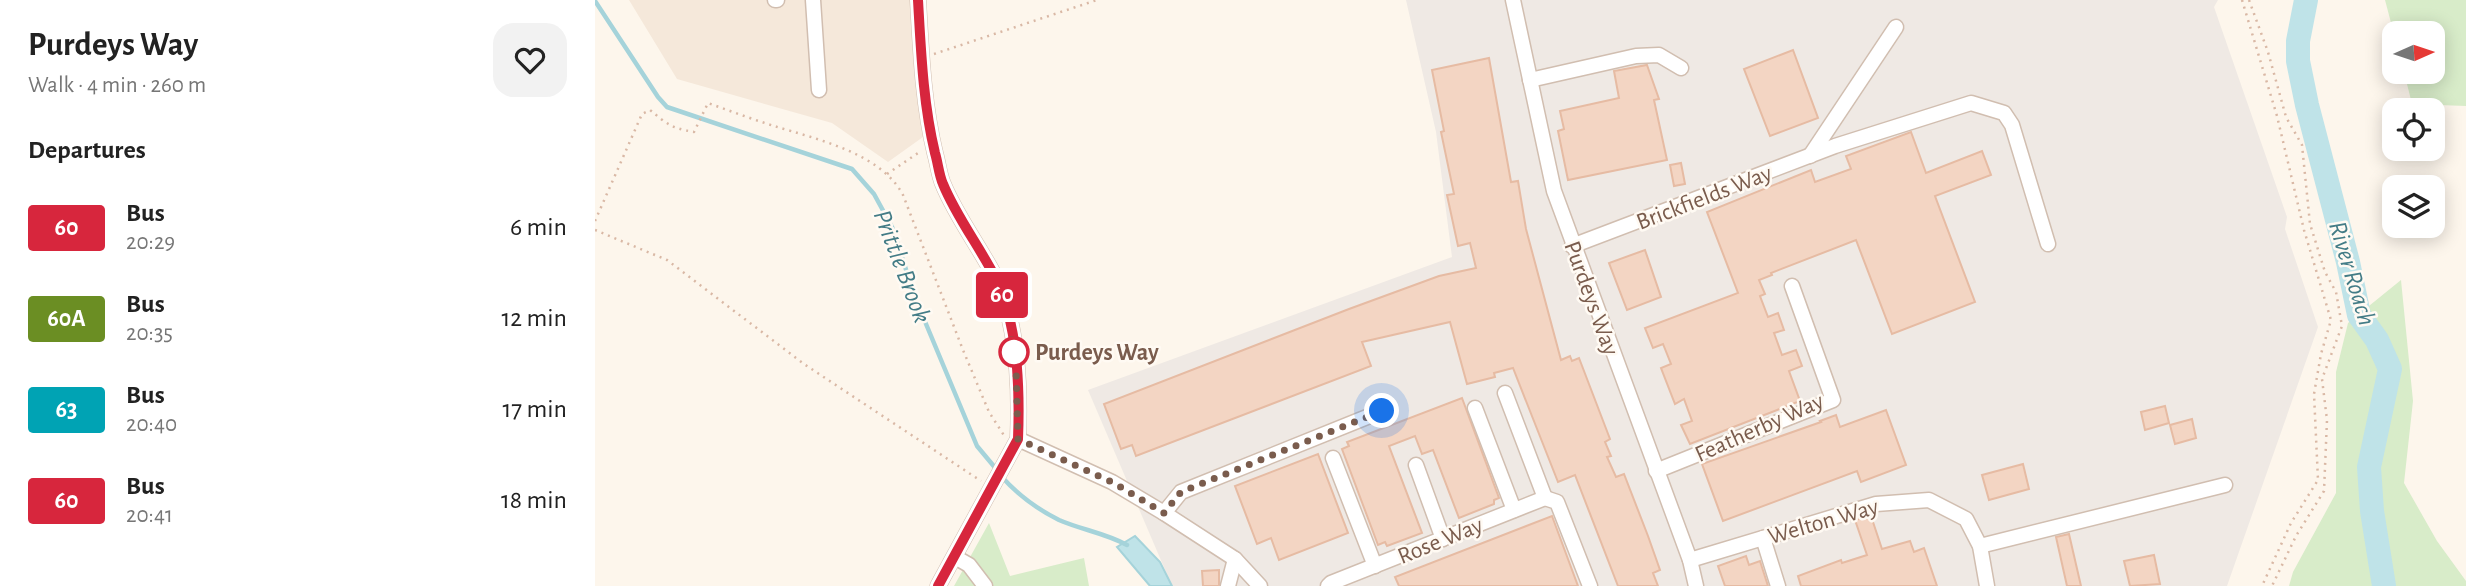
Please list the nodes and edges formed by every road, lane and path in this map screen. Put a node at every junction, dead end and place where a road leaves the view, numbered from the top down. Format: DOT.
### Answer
graph roads {
  1 [pos="813,0"];
  2 [pos="918,0"];
  3 [pos="1097,0"];
  4 [pos="2242,0"];
  5 [pos="2249,0"];
  6 [pos="1514,1"];
  7 [pos="1896,27"];
  8 [pos="921,58"];
  9 [pos="1681,68"];
  10 [pos="1530,80"];
  11 [pos="820,90"];
  12 [pos="933,144"];
  13 [pos="1809,157"];
  14 [pos="887,174"];
  15 [pos="595,221"];
  16 [pos="595,230"];
  17 [pos="2048,244"];
  18 [pos="1572,246"];
  19 [pos="1792,286"];
  20 [pos="1505,393"];
  21 [pos="1475,408"];
  22 [pos="1382,411"];
  23 [pos="1013,449"];
  24 [pos="1333,458"];
  25 [pos="1416,465"];
  26 [pos="1656,471"];
  27 [pos="2225,485"];
  28 [pos="993,488"];
  29 [pos="1545,498"];
  30 [pos="1514,510"];
  31 [pos="1164,513"];
  32 [pos="1763,538"];
  33 [pos="1443,539"];
  34 [pos="1980,546"];
  35 [pos="954,557"];
  36 [pos="1235,559"];
  37 [pos="1690,560"];
  38 [pos="1375,566"];
  39 [pos="938,586"];
  40 [pos="985,586"];
  41 [pos="1228,586"];
  42 [pos="1260,586"];
  43 [pos="1328,586"];
  44 [pos="1590,586"];
  45 [pos="1696,586"];
  46 [pos="1779,586"];
  47 [pos="1987,586"];
  48 [pos="2262,586"];
  49 [pos="2272,586"];
  1 -- 11 [label="street"];
  2 -- 8 [label="street"];
  3 -- 8 [label="path"];
  4 -- 48 [label="path"];
  5 -- 49 [label="path"];
  6 -- 10 [label="street, Purdeys Way"];
  7 -- 13 [label="street"];
  8 -- 12 [label="street"];
  9 -- 10 [label="street"];
  10 -- 18 [label="street, Purdeys Way"];
  12 -- 14 [label="path"];
  12 -- 23 [label="street"];
  13 -- 17 [label="street, Brickfields Way"];
  13 -- 18 [label="street, Brickfields Way"];
  14 -- 15 [label="path"];
  14 -- 23 [label="path"];
  16 -- 28 [label="path"];
  18 -- 26 [label="street, Purdeys Way"];
  19 -- 26 [label="street, Featherby Way"];
  20 -- 29 [label="street"];
  21 -- 30 [label="street"];
  22 -- 31 [label="street"];
  23 -- 28 [label="street"];
  23 -- 31 [label="street"];
  24 -- 38 [label="street"];
  25 -- 33 [label="street"];
  26 -- 37 [label="street, Purdeys Way"];
  27 -- 34 [label="street"];
  28 -- 35 [label="street"];
  29 -- 30 [label="street, Rose Way"];
  29 -- 44 [label="street"];
  30 -- 33 [label="street, Rose Way"];
  31 -- 36 [label="street"];
  32 -- 34 [label="street, Welton Way"];
  32 -- 37 [label="street, Welton Way"];
  32 -- 46 [label="street"];
  33 -- 38 [label="street, Rose Way"];
  34 -- 47 [label="street"];
  35 -- 39 [label="street"];
  35 -- 40 [label="street"];
  36 -- 41 [label="street"];
  36 -- 42 [label="street"];
  37 -- 45 [label="street, Purdeys Way"];
  38 -- 43 [label="street, Rose Way"];
}
